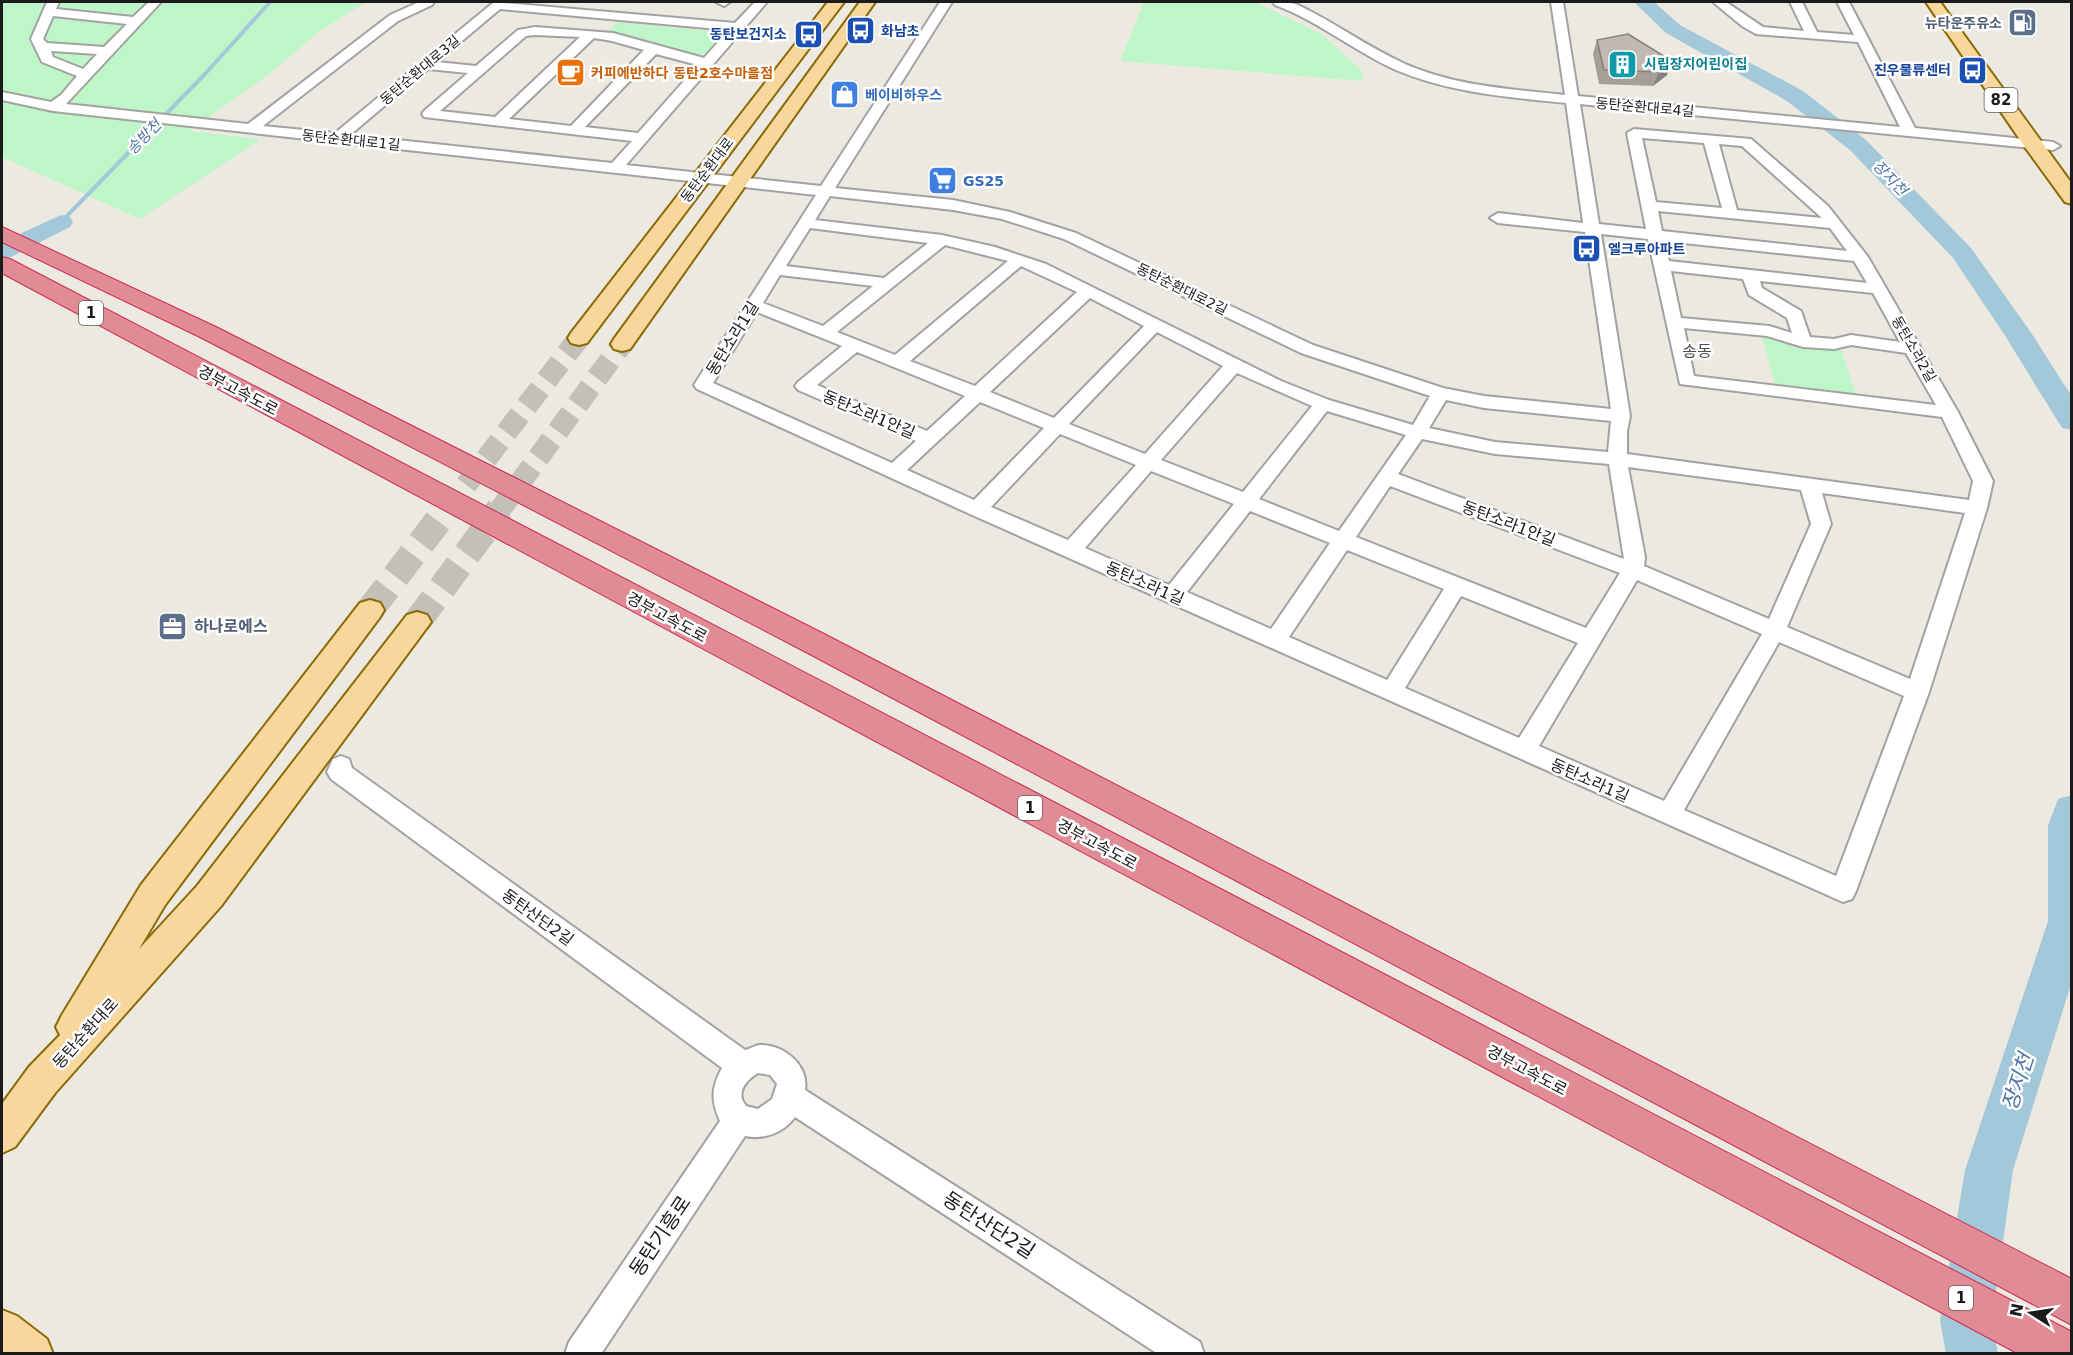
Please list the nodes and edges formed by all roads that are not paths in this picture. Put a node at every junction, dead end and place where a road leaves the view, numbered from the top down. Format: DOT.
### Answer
graph roads {
  1 [pos="155,2"];
  2 [pos="429,2"];
  3 [pos="760,2"];
  4 [pos="836,2"];
  5 [pos="860,2"];
  6 [pos="867,2"];
  7 [pos="946,2"];
  8 [pos="1279,2"];
  9 [pos="1557,2"];
  10 [pos="1719,2"];
  11 [pos="1796,2"];
  12 [pos="1843,2"];
  13 [pos="1933,2"];
  14 [pos="499,3"];
  15 [pos="51,7"];
  16 [pos="136,21"];
  17 [pos="851,24"];
  18 [pos="738,27"];
  19 [pos="591,34"];
  20 [pos="1812,35"];
  21 [pos="1862,39"];
  22 [pos="43,47"];
  23 [pos="653,49"];
  24 [pos="108,51"];
  25 [pos="707,63"];
  26 [pos="426,65"];
  27 [pos="479,70"];
  28 [pos="86,73"];
  29 [pos="2,96"];
  30 [pos="1572,100"];
  31 [pos="53,107"];
  32 [pos="1713,113"];
  33 [pos="498,122"];
  34 [pos="250,129"];
  35 [pos="575,130"];
  36 [pos="1910,132"];
  37 [pos="2037,137"];
  38 [pos="338,138"];
  39 [pos="642,138"];
  40 [pos="1710,139"];
  41 [pos="1746,142"];
  42 [pos="615,169"];
  43 [pos="2072,171"];
  44 [pos="701,178"];
  45 [pos="738,182"];
  46 [pos="825,192"];
  47 [pos="2072,198"];
  48 [pos="1649,206"];
  49 [pos="1731,214"];
  50 [pos="1498,218"];
  51 [pos="806,223"];
  52 [pos="1836,225"];
  53 [pos="1592,228"];
  54 [pos="2,234"];
  55 [pos="1655,235"];
  56 [pos="942,240"];
  57 [pos="1860,256"];
  58 [pos="1019,260"];
  59 [pos="2,265"];
  60 [pos="1662,265"];
  61 [pos="776,270"];
  62 [pos="1750,275"];
  63 [pos="887,284"];
  64 [pos="1879,289"];
  65 [pos="1089,290"];
  66 [pos="753,304"];
  67 [pos="1675,322"];
  68 [pos="1155,324"];
  69 [pos="826,332"];
  70 [pos="579,338"];
  71 [pos="1803,342"];
  72 [pos="622,344"];
  73 [pos="856,344"];
  74 [pos="1914,349"];
  75 [pos="900,361"];
  76 [pos="1234,366"];
  77 [pos="979,393"];
  78 [pos="1440,393"];
  79 [pos="1323,404"];
  80 [pos="1949,412"];
  81 [pos="1621,416"];
  82 [pos="1058,425"];
  83 [pos="1417,432"];
  84 [pos="929,439"];
  85 [pos="1618,459"];
  86 [pos="1149,462"];
  87 [pos="894,472"];
  88 [pos="1386,477"];
  89 [pos="1809,484"];
  90 [pos="1247,501"];
  91 [pos="1977,508"];
  92 [pos="977,509"];
  93 [pos="1344,540"];
  94 [pos="1071,550"];
  95 [pos="1633,570"];
  96 [pos="1457,585"];
  97 [pos="1173,595"];
  98 [pos="370,610"];
  99 [pos="417,622"];
  100 [pos="1774,630"];
  101 [pos="1591,639"];
  102 [pos="1275,640"];
  103 [pos="1391,692"];
  104 [pos="1918,692"];
  105 [pos="1524,750"];
  106 [pos="341,766"];
  107 [pos="1669,814"];
  108 [pos="743,1066"];
  109 [pos="42,1080"];
  110 [pos="790,1097"];
  111 [pos="739,1119"];
  112 [pos="2,1134"];
  113 [pos="2067,1301"];
  114 [pos="2,1331"];
  115 [pos="2063,1352"];
  116 [pos="32,1353"];
  117 [pos="581,1353"];
  118 [pos="1188,1353"];
  1 -- 16 [label="street"];
  2 -- 34 [label="street"];
  3 -- 18 [label="street"];
  4 -- 44 [label="main road, 동탄순환대로"];
  5 -- 17 [label="main road"];
  6 -- 17 [label="main road, 동탄순환대로"];
  7 -- 46 [label="street, 동탄소라1길"];
  8 -- 30 [label="street, 동탄순환대로4길"];
  9 -- 30 [label="street"];
  10 -- 20 [label="street"];
  11 -- 20 [label="street"];
  12 -- 21 [label="street"];
  13 -- 37 [label="main road, 82"];
  14 -- 18 [label="street"];
  14 -- 26 [label="street, 동탄순환대로3길"];
  15 -- 16 [label="street"];
  15 -- 22 [label="street"];
  16 -- 24 [label="street"];
  17 -- 45 [label="main road, 동탄순환대로"];
  18 -- 25 [label="street"];
  19 -- 23 [label="street"];
  19 -- 27 [label="street"];
  19 -- 33 [label="street"];
  20 -- 21 [label="street"];
  21 -- 36 [label="street"];
  22 -- 24 [label="street"];
  22 -- 28 [label="street"];
  23 -- 25 [label="street"];
  23 -- 35 [label="street"];
  24 -- 28 [label="street"];
  25 -- 39 [label="street"];
  26 -- 27 [label="street"];
  26 -- 38 [label="street, 동탄순환대로3길"];
  27 -- 33 [label="street"];
  28 -- 31 [label="street"];
  29 -- 31 [label="street, 동탄순환대로1길"];
  30 -- 32 [label="street, 동탄순환대로4길"];
  30 -- 53 [label="street"];
  31 -- 34 [label="street, 동탄순환대로1길"];
  32 -- 36 [label="street, 동탄순환대로4길"];
  32 -- 41 [label="street"];
  33 -- 35 [label="street"];
  34 -- 38 [label="street, 동탄순환대로1길"];
  35 -- 39 [label="street"];
  36 -- 37 [label="street, 동탄순환대로4길"];
  37 -- 43 [label="main road, 82"];
  37 -- 47 [label="main road, 82"];
  38 -- 42 [label="street, 동탄순환대로1길"];
  39 -- 42 [label="street"];
  40 -- 41 [label="street, 동탄소라2길"];
  40 -- 48 [label="street, 동탄소라2길"];
  40 -- 49 [label="street"];
  41 -- 52 [label="street, 동탄소라2길"];
  42 -- 44 [label="street, 동탄순환대로1길"];
  44 -- 45 [label="street, 동탄순환대로1길"];
  44 -- 70 [label="main road, 동탄순환대로"];
  45 -- 46 [label="street, 동탄순환대로2길"];
  45 -- 72 [label="main road, 동탄순환대로"];
  46 -- 51 [label="street, 동탄소라1길"];
  46 -- 78 [label="street, 동탄순환대로2길"];
  48 -- 49 [label="street"];
  48 -- 55 [label="street, 동탄소라2길"];
  49 -- 52 [label="street"];
  50 -- 53 [label="street"];
  51 -- 56 [label="street"];
  51 -- 61 [label="street, 동탄소라1길"];
  52 -- 57 [label="street, 동탄소라2길"];
  53 -- 55 [label="street"];
  53 -- 81 [label="street"];
  54 -- 113 [label="highway, 1"];
  55 -- 57 [label="street"];
  55 -- 60 [label="street, 동탄소라2길"];
  56 -- 58 [label="street"];
  56 -- 63 [label="street"];
  57 -- 64 [label="street, 동탄소라2길"];
  58 -- 65 [label="street"];
  58 -- 75 [label="street"];
  59 -- 115 [label="highway, 경부고속도로 / 1"];
  60 -- 62 [label="street"];
  60 -- 67 [label="street, 동탄소라2길"];
  61 -- 63 [label="street"];
  61 -- 66 [label="street, 동탄소라1길"];
  62 -- 64 [label="street"];
  62 -- 71 [label="street"];
  63 -- 69 [label="street"];
  64 -- 74 [label="street, 동탄소라2길"];
  65 -- 68 [label="street"];
  65 -- 77 [label="street, 동탄소라1안길"];
  66 -- 69 [label="street"];
  66 -- 87 [label="street, 동탄소라1길"];
  67 -- 71 [label="street"];
  67 -- 80 [label="street, 동탄소라2길"];
  68 -- 76 [label="street"];
  68 -- 82 [label="street"];
  69 -- 73 [label="street"];
  71 -- 74 [label="street"];
  73 -- 75 [label="street"];
  73 -- 84 [label="street, 동탄소라1안길"];
  74 -- 80 [label="street, 동탄소라2길"];
  75 -- 77 [label="street"];
  76 -- 79 [label="street"];
  76 -- 86 [label="street"];
  77 -- 82 [label="street"];
  77 -- 84 [label="street, 동탄소라1안길"];
  78 -- 81 [label="street, 동탄순환대로2길"];
  78 -- 83 [label="street"];
  79 -- 83 [label="street"];
  79 -- 90 [label="street"];
  80 -- 91 [label="street, 동탄소라1길"];
  81 -- 85 [label="street"];
  82 -- 86 [label="street"];
  82 -- 92 [label="street"];
  83 -- 85 [label="street"];
  83 -- 88 [label="street"];
  84 -- 87 [label="street, 동탄소라1안길"];
  85 -- 89 [label="street"];
  85 -- 95 [label="street"];
  86 -- 90 [label="street"];
  86 -- 94 [label="street"];
  87 -- 92 [label="street, 동탄소라1길"];
  88 -- 93 [label="street"];
  88 -- 95 [label="street, 동탄소라1안길"];
  89 -- 91 [label="street"];
  89 -- 100 [label="street"];
  90 -- 93 [label="street"];
  90 -- 97 [label="street"];
  91 -- 104 [label="street, 동탄소라1길"];
  92 -- 94 [label="street, 동탄소라1길"];
  93 -- 96 [label="street"];
  93 -- 102 [label="street"];
  94 -- 97 [label="street, 동탄소라1길"];
  95 -- 100 [label="street, 동탄소라1안길"];
  95 -- 101 [label="street"];
  96 -- 101 [label="street"];
  96 -- 103 [label="street"];
  97 -- 102 [label="street, 동탄소라1길"];
  98 -- 109 [label="main road, 동탄순환대로"];
  99 -- 109 [label="main road, 동탄순환대로"];
  100 -- 104 [label="street, 동탄소라1안길"];
  100 -- 107 [label="street"];
  101 -- 105 [label="street"];
  102 -- 103 [label="street, 동탄소라1길"];
  103 -- 105 [label="street, 동탄소라1길"];
  104 -- 107 [label="street, 동탄소라1길"];
  105 -- 107 [label="street, 동탄소라1길"];
  106 -- 108 [label="street, 동탄산단2길"];
  108 -- 110 [label="street"];
  108 -- 111 [label="street"];
  109 -- 112 [label="main road"];
  110 -- 111 [label="street"];
  110 -- 118 [label="street, 동탄산단2길"];
  111 -- 117 [label="street, 동탄기흥로"];
  114 -- 116 [label="main road"];
}
